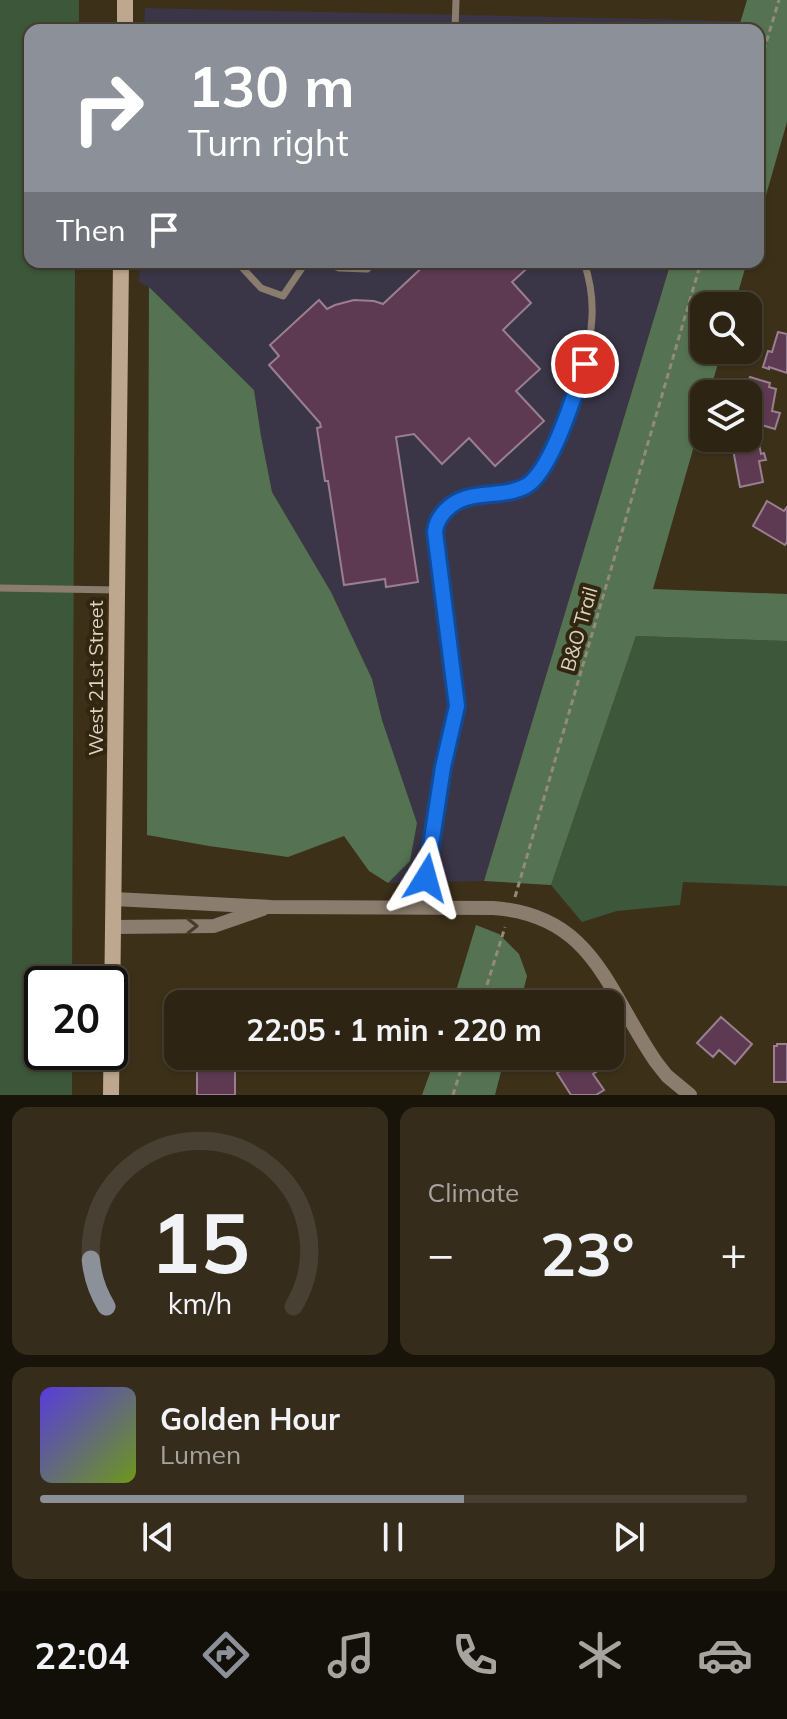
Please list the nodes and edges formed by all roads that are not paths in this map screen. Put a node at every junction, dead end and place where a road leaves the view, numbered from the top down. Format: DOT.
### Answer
graph roads {
  1 [pos="125,0"];
  2 [pos="456,0"];
  3 [pos="125,24"];
  4 [pos="455,24"];
  5 [pos="121,268"];
  6 [pos="243,268"];
  7 [pos="302,268"];
  8 [pos="339,268"];
  9 [pos="368,268"];
  10 [pos="586,268"];
  11 [pos="0,588"];
  12 [pos="116,590"];
  13 [pos="114,899"];
  14 [pos="422,906"];
  15 [pos="271,907"];
  16 [pos="114,927"];
  17 [pos="685,1094"];
  18 [pos="111,1095"];
  1 -- 3 [label="street"];
  2 -- 4 [label="lane"];
  5 -- 12 [label="street, West 21st Street"];
  6 -- 7 [label="lane"];
  8 -- 9 [label="lane"];
  10 -- 14 [label="lane"];
  11 -- 12 [label="lane"];
  12 -- 13 [label="street, West 21st Street"];
  13 -- 15 [label="street"];
  13 -- 16 [label="street, West 21st Street"];
  14 -- 15 [label="street"];
  14 -- 17 [label="street"];
  16 -- 15 [label="street, one-way"];
  16 -- 18 [label="street, West 21st Street"];
}
